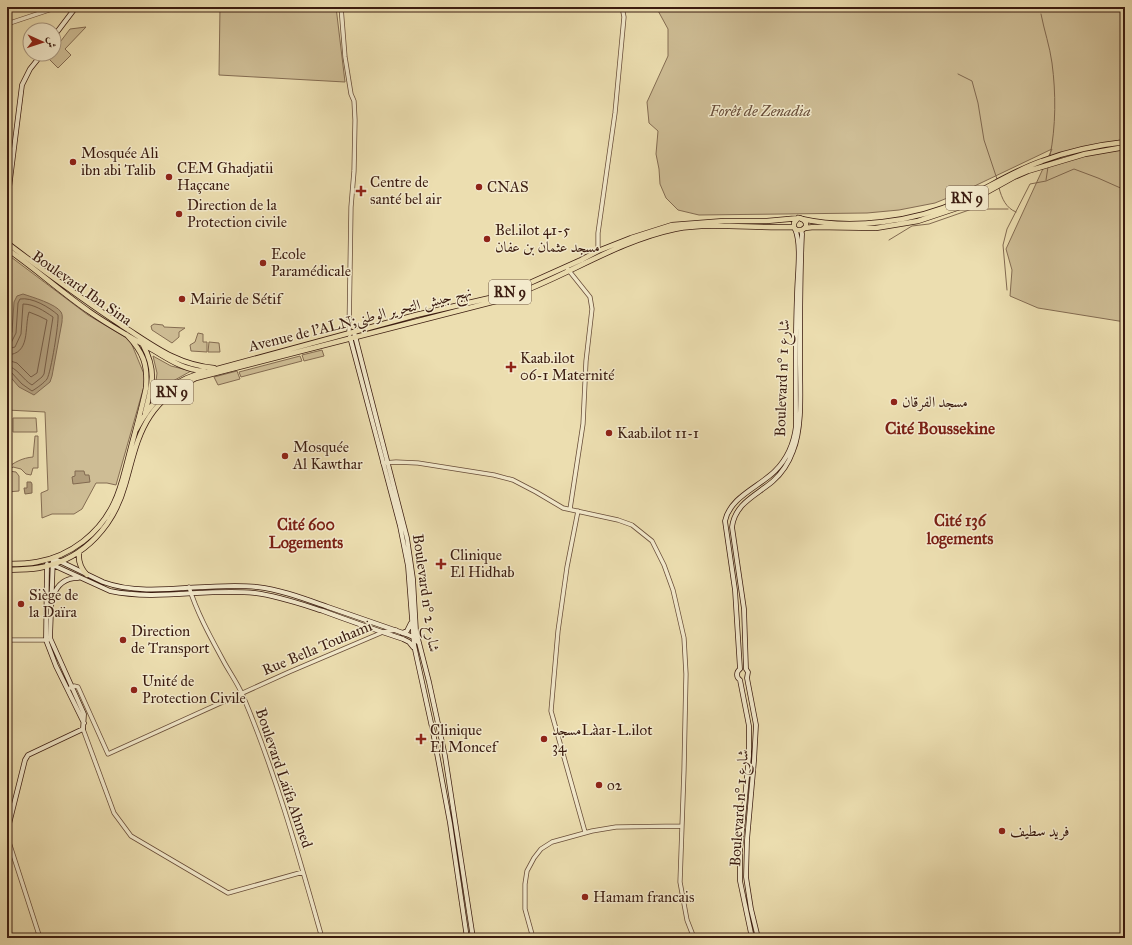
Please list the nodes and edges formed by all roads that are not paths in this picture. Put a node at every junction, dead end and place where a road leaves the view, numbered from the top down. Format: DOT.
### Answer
graph roads {
  1 [pos="58,7"];
  2 [pos="76,7"];
  3 [pos="341,7"];
  4 [pos="622,7"];
  5 [pos="7,24"];
  6 [pos="62,25"];
  7 [pos="36,62"];
  8 [pos="1125,142"];
  9 [pos="1125,147"];
  10 [pos="7,204"];
  11 [pos="800,219"];
  12 [pos="794,228"];
  13 [pos="803,229"];
  14 [pos="7,243"];
  15 [pos="7,249"];
  16 [pos="598,251"];
  17 [pos="567,269"];
  18 [pos="132,332"];
  19 [pos="351,332"];
  20 [pos="127,335"];
  21 [pos="353,338"];
  22 [pos="144,345"];
  23 [pos="217,370"];
  24 [pos="207,371"];
  25 [pos="145,413"];
  26 [pos="136,430"];
  27 [pos="142,430"];
  28 [pos="386,463"];
  29 [pos="570,509"];
  30 [pos="578,511"];
  31 [pos="79,552"];
  32 [pos="50,559"];
  33 [pos="60,562"];
  34 [pos="7,564"];
  35 [pos="50,565"];
  36 [pos="7,570"];
  37 [pos="87,575"];
  38 [pos="81,578"];
  39 [pos="189,587"];
  40 [pos="191,593"];
  41 [pos="51,603"];
  42 [pos="411,623"];
  43 [pos="396,630"];
  44 [pos="416,631"];
  45 [pos="383,632"];
  46 [pos="402,633"];
  47 [pos="413,637"];
  48 [pos="7,640"];
  49 [pos="49,640"];
  50 [pos="406,640"];
  51 [pos="418,642"];
  52 [pos="415,649"];
  53 [pos="740,669"];
  54 [pos="746,669"];
  55 [pos="747,678"];
  56 [pos="740,680"];
  57 [pos="69,688"];
  58 [pos="242,694"];
  59 [pos="83,729"];
  60 [pos="682,826"];
  61 [pos="7,832"];
  62 [pos="586,832"];
  63 [pos="7,836"];
  64 [pos="303,872"];
  65 [pos="40,938"];
  66 [pos="322,938"];
  67 [pos="468,938"];
  68 [pos="473,938"];
  69 [pos="533,938"];
  70 [pos="694,938"];
  71 [pos="752,938"];
  72 [pos="758,938"];
  1 -- 5 [label="street"];
  2 -- 6 [label="main road"];
  3 -- 19 [label="street, Boulevard n° شارع 2"];
  4 -- 16 [label="street"];
  7 -- 10 [label="main road"];
  8 -- 11 [label="main road, RN 9"];
  9 -- 13 [label="main road, RN 9"];
  11 -- 12 [label="main road"];
  11 -- 13 [label="main road"];
  11 -- 16 [label="main road, Avenue de l'ALN;نهج جيش التحرير الوطني / RN 9"];
  12 -- 13 [label="main road"];
  12 -- 17 [label="main road"];
  12 -- 53 [label="main road, Boulevard n° شارع 1"];
  13 -- 54 [label="main road, Boulevard n° شارع 1"];
  14 -- 18 [label="main road"];
  15 -- 20 [label="main road, Boulevard Ibn Sina"];
  16 -- 17 [label="main road, Avenue de l'ALN;نهج جيش التحرير الوطني / RN 9"];
  17 -- 19 [label="main road, Avenue de l'ALN;نهج جيش التحرير الوطني / RN 9"];
  17 -- 21 [label="main road, Avenue de l'ALN;نهج جيش التحرير الوطني"];
  17 -- 29 [label="street"];
  18 -- 22 [label="main road, Boulevard Ibn Sina"];
  18 -- 23 [label="main road, Boulevard Ibn Sina"];
  19 -- 21 [label="main road, Boulevard n° شارع 2"];
  19 -- 23 [label="main road, Avenue de l'ALN;نهج جيش التحرير الوطني / RN 9"];
  20 -- 22 [label="main road, Boulevard Ibn Sina"];
  20 -- 26 [label="main road"];
  21 -- 23 [label="main road, Avenue de l'ALN;نهج جيش التحرير الوطني / RN 9"];
  21 -- 28 [label="main road, Boulevard n° شارع 2"];
  22 -- 24 [label="main road, Boulevard Ibn Sina"];
  22 -- 25 [label="main road, Boulevard Ibn Sina"];
  23 -- 24 [label="main road, Boulevard Ibn Sina"];
  23 -- 27 [label="main road, Avenue de l'ALN;نهج جيش التحرير الوطني / RN 9"];
  24 -- 25 [label="main road, RN 9"];
  25 -- 26 [label="main road"];
  25 -- 27 [label="main road, Boulevard Ibn Sina"];
  26 -- 32 [label="main road"];
  27 -- 31 [label="main road"];
  28 -- 29 [label="street"];
  28 -- 42 [label="main road, Boulevard n° شارع 2"];
  28 -- 44 [label="main road, Boulevard n° شارع 2"];
  29 -- 30 [label="street"];
  30 -- 60 [label="street"];
  30 -- 62 [label="street"];
  31 -- 33 [label="main road"];
  31 -- 37 [label="main road"];
  32 -- 33 [label="main road"];
  32 -- 34 [label="main road"];
  32 -- 35 [label="main road"];
  33 -- 35 [label="main road"];
  33 -- 37 [label="main road"];
  35 -- 36 [label="main road"];
  35 -- 38 [label="main road"];
  35 -- 41 [label="main road"];
  35 -- 49 [label="main road"];
  37 -- 39 [label="main road"];
  38 -- 40 [label="main road"];
  38 -- 41 [label="main road"];
  39 -- 40 [label="street, Boulevard Laïfa Ahmed"];
  39 -- 43 [label="main road"];
  40 -- 45 [label="main road"];
  40 -- 58 [label="street, Boulevard Laïfa Ahmed"];
  41 -- 49 [label="main road"];
  42 -- 46 [label="main road"];
  42 -- 47 [label="main road, Boulevard n° شارع 2"];
  43 -- 45 [label="street, Rue Bella Touhami"];
  43 -- 46 [label="main road"];
  44 -- 47 [label="main road"];
  44 -- 51 [label="main road, Boulevard n° شارع 2"];
  45 -- 50 [label="main road"];
  45 -- 58 [label="street, Rue Bella Touhami"];
  46 -- 47 [label="main road"];
  47 -- 50 [label="main road"];
  47 -- 51 [label="main road"];
  47 -- 52 [label="main road, Boulevard n° شارع 2"];
  48 -- 49 [label="street"];
  49 -- 57 [label="main road"];
  50 -- 52 [label="main road"];
  51 -- 68 [label="main road, Boulevard n° شارع 2"];
  52 -- 67 [label="main road, Boulevard n° شارع 2"];
  53 -- 54 [label="main road"];
  53 -- 56 [label="main road"];
  54 -- 55 [label="main road"];
  55 -- 56 [label="main road"];
  55 -- 72 [label="main road, Boulevard n° شارع 1"];
  56 -- 71 [label="main road, Boulevard n° شارع 1"];
  57 -- 58 [label="street, Rue Bella Touhami"];
  57 -- 59 [label="main road"];
  58 -- 64 [label="street, Boulevard Laïfa Ahmed"];
  59 -- 61 [label="main road"];
  59 -- 64 [label="street"];
  60 -- 62 [label="street"];
  60 -- 70 [label="street"];
  62 -- 69 [label="street"];
  63 -- 65 [label="street"];
  64 -- 66 [label="street, Boulevard Laïfa Ahmed"];
}
